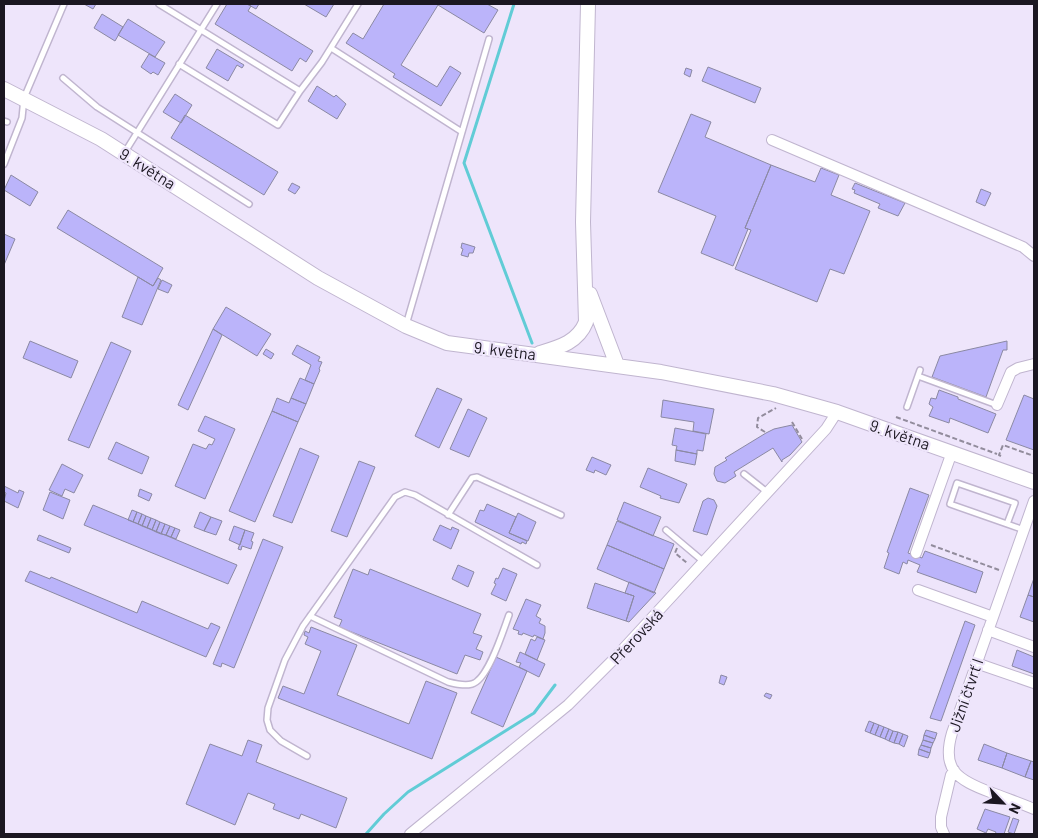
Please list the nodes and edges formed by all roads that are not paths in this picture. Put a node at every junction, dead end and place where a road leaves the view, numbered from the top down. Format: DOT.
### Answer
graph roads {
  1 [pos="64,4"];
  2 [pos="159,4"];
  3 [pos="217,4"];
  4 [pos="358,4"];
  5 [pos="588,4"];
  6 [pos="201,30"];
  7 [pos="489,39"];
  8 [pos="331,48"];
  9 [pos="179,64"];
  10 [pos="63,78"];
  11 [pos="4,89"];
  12 [pos="300,91"];
  13 [pos="24,98"];
  14 [pos="137,131"];
  15 [pos="462,132"];
  16 [pos="772,140"];
  17 [pos="124,153"];
  18 [pos="4,164"];
  19 [pos="249,204"];
  20 [pos="1034,256"];
  21 [pos="584,268"];
  22 [pos="406,326"];
  23 [pos="536,354"];
  24 [pos="1034,364"];
  25 [pos="617,366"];
  26 [pos="920,370"];
  27 [pos="918,376"];
  28 [pos="997,405"];
  29 [pos="907,408"];
  30 [pos="838,412"];
  31 [pos="952,452"];
  32 [pos="744,474"];
  33 [pos="1034,482"];
  34 [pos="768,493"];
  35 [pos="1034,501"];
  36 [pos="561,514"];
  37 [pos="448,515"];
  38 [pos="1007,524"];
  39 [pos="666,530"];
  40 [pos="1024,530"];
  41 [pos="916,553"];
  42 [pos="704,563"];
  43 [pos="537,565"];
  44 [pos="918,590"];
  45 [pos="509,615"];
  46 [pos="310,616"];
  47 [pos="993,616"];
  48 [pos="988,630"];
  49 [pos="1034,647"];
  50 [pos="976,663"];
  51 [pos="1034,683"];
  52 [pos="308,756"];
  53 [pos="952,766"];
  54 [pos="1034,809"];
  55 [pos="410,834"];
  56 [pos="944,834"];
  1 -- 13 [label="lane"];
  2 -- 6 [label="lane"];
  3 -- 6 [label="lane"];
  4 -- 8 [label="lane"];
  5 -- 21 [label="main road"];
  6 -- 9 [label="lane"];
  6 -- 12 [label="lane"];
  7 -- 15 [label="lane"];
  8 -- 12 [label="lane"];
  8 -- 15 [label="lane"];
  9 -- 12 [label="lane"];
  9 -- 14 [label="lane"];
  10 -- 14 [label="lane"];
  11 -- 13 [label="main road, 9. května"];
  13 -- 17 [label="main road, 9. května"];
  13 -- 18 [label="lane"];
  14 -- 17 [label="lane"];
  14 -- 19 [label="lane"];
  15 -- 22 [label="lane"];
  16 -- 20 [label="street"];
  17 -- 22 [label="main road, 9. května"];
  21 -- 23 [label="main road"];
  21 -- 25 [label="main road"];
  22 -- 23 [label="main road, 9. května"];
  23 -- 25 [label="main road, 9. května"];
  24 -- 28 [label="street"];
  25 -- 30 [label="main road, 9. května"];
  26 -- 27 [label="lane"];
  27 -- 28 [label="lane"];
  27 -- 29 [label="lane"];
  30 -- 31 [label="main road, 9. května"];
  30 -- 34 [label="street, Přerovská"];
  31 -- 33 [label="main road, 9. května"];
  31 -- 41 [label="street"];
  32 -- 34 [label="lane"];
  34 -- 42 [label="street, Přerovská"];
  35 -- 40 [label="street, Jižní čtvrť I"];
  36 -- 37 [label="lane"];
  37 -- 43 [label="lane"];
  37 -- 46 [label="lane"];
  38 -- 38 [label="lane"];
  38 -- 40 [label="lane"];
  39 -- 42 [label="lane"];
  40 -- 47 [label="street, Jižní čtvrť I"];
  42 -- 55 [label="street, Přerovská"];
  44 -- 47 [label="street"];
  45 -- 46 [label="lane"];
  46 -- 52 [label="lane"];
  47 -- 48 [label="street, Jižní čtvrť I"];
  48 -- 49 [label="street"];
  48 -- 50 [label="street, Jižní čtvrť I"];
  50 -- 51 [label="street"];
  50 -- 53 [label="street, Jižní čtvrť I"];
  53 -- 54 [label="street"];
  53 -- 56 [label="street, Jižní čtvrť I"];
}
